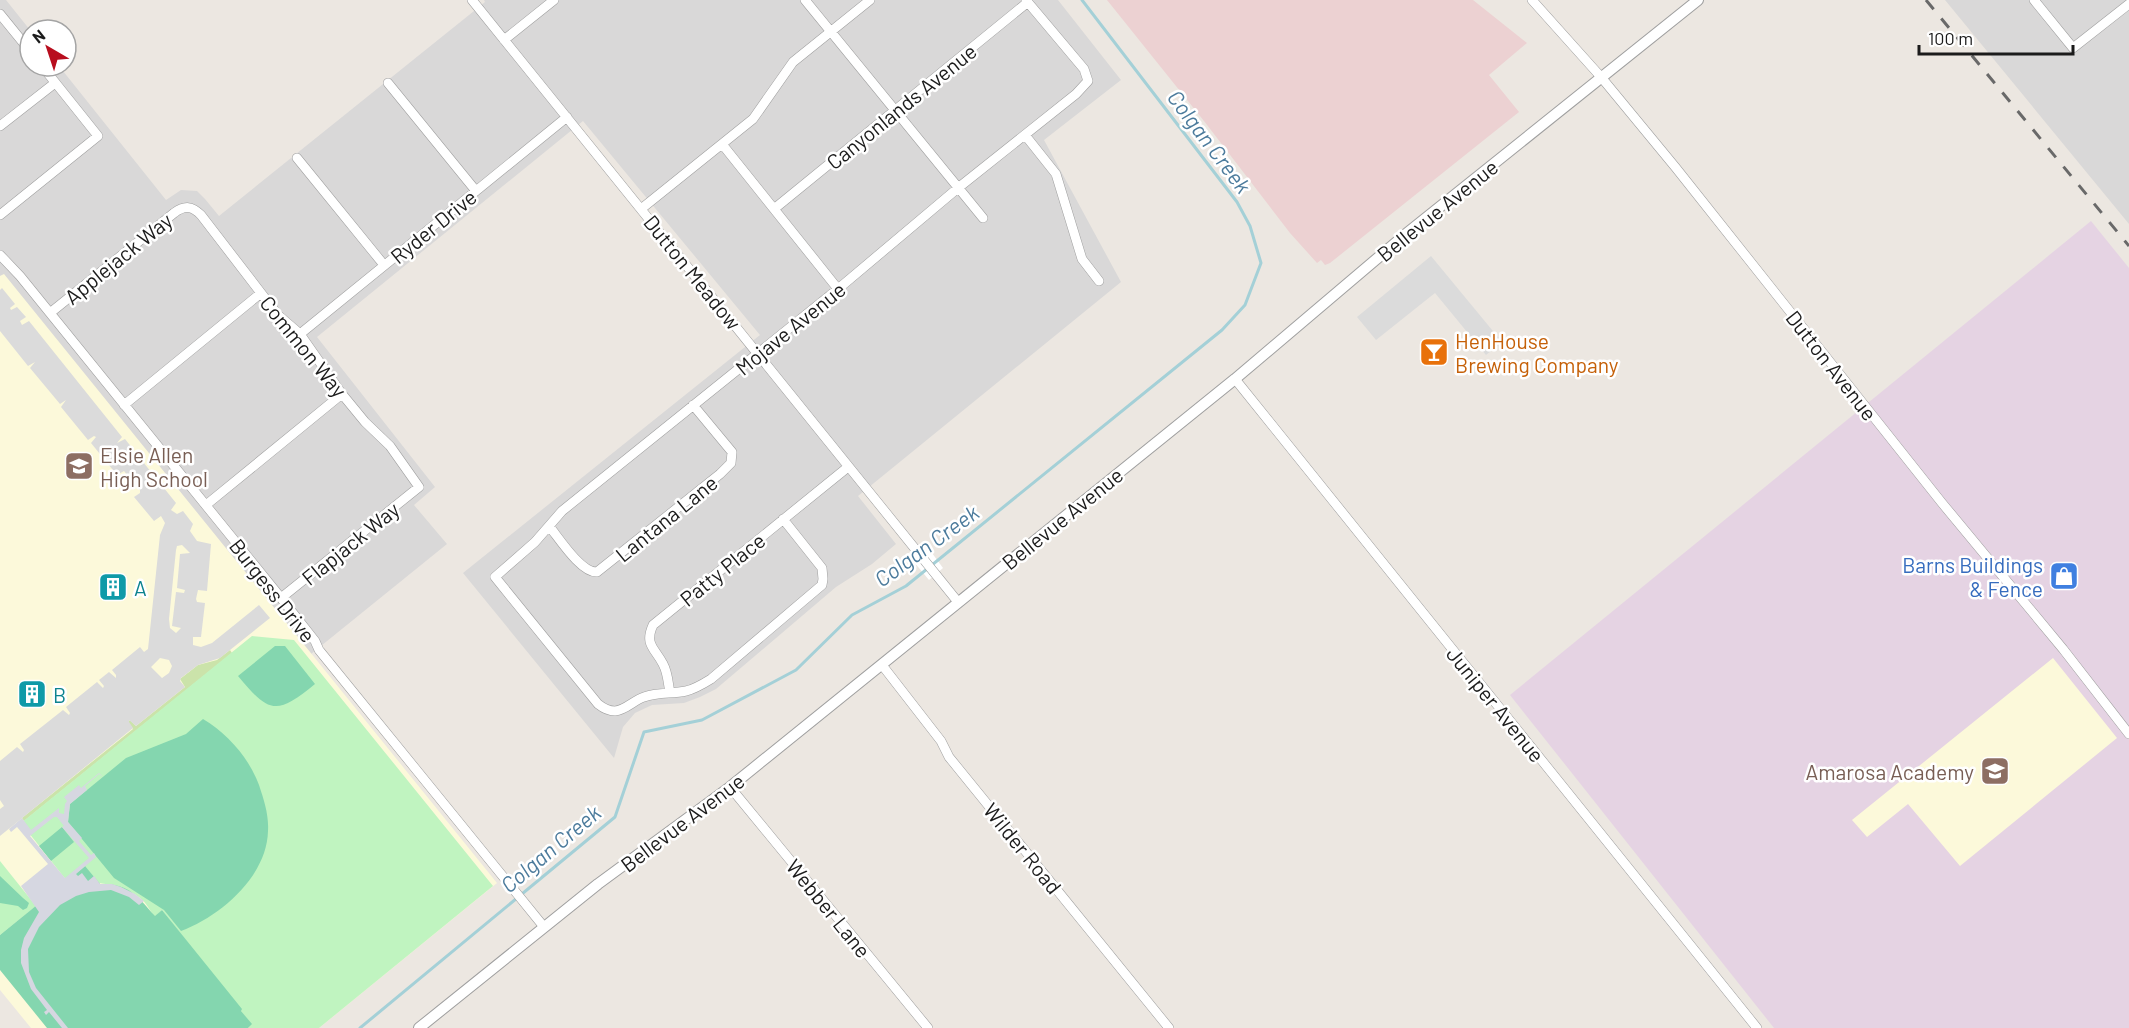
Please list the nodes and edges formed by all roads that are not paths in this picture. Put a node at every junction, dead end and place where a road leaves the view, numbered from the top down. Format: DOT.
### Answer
graph roads {
  1 [pos="472,0"];
  2 [pos="554,0"];
  3 [pos="805,0"];
  4 [pos="870,0"];
  5 [pos="1532,0"];
  6 [pos="1698,0"];
  7 [pos="2034,0"];
  8 [pos="1027,1"];
  9 [pos="2129,4"];
  10 [pos="0,14"];
  11 [pos="831,32"];
  12 [pos="18,36"];
  13 [pos="504,40"];
  14 [pos="1601,76"];
  15 [pos="51,78"];
  16 [pos="55,83"];
  17 [pos="388,83"];
  18 [pos="895,110"];
  19 [pos="567,117"];
  20 [pos="0,126"];
  21 [pos="1025,135"];
  22 [pos="722,144"];
  23 [pos="297,158"];
  24 [pos="958,188"];
  25 [pos="476,191"];
  26 [pos="188,206"];
  27 [pos="642,209"];
  28 [pos="774,209"];
  29 [pos="0,215"];
  30 [pos="983,218"];
  31 [pos="0,255"];
  32 [pos="384,265"];
  33 [pos="1099,281"];
  34 [pos="838,289"];
  35 [pos="261,293"];
  36 [pos="50,313"];
  37 [pos="300,334"];
  38 [pos="758,352"];
  39 [pos="1235,379"];
  40 [pos="342,394"];
  41 [pos="124,405"];
  42 [pos="693,405"];
  43 [pos="848,467"];
  44 [pos="419,487"];
  45 [pos="206,505"];
  46 [pos="783,519"];
  47 [pos="549,526"];
  48 [pos="281,598"];
  49 [pos="958,602"];
  50 [pos="882,665"];
  51 [pos="670,693"];
  52 [pos="2129,734"];
  53 [pos="730,787"];
  54 [pos="544,927"];
  55 [pos="419,1028"];
  56 [pos="928,1028"];
  57 [pos="1169,1028"];
  58 [pos="1757,1028"];
  1 -- 13 [label="street, Dutton Meadow"];
  2 -- 13 [label="street"];
  3 -- 11 [label="street"];
  4 -- 11 [label="street"];
  5 -- 14 [label="street, Dutton Avenue"];
  6 -- 14 [label="street, Bellevue Avenue"];
  7 -- 9 [label="street"];
  8 -- 18 [label="street, Canyonlands Avenue"];
  8 -- 21 [label="street, Mojave Avenue"];
  10 -- 12 [label="street"];
  11 -- 18 [label="street"];
  11 -- 22 [label="street"];
  13 -- 19 [label="street, Dutton Meadow"];
  14 -- 39 [label="street, Bellevue Avenue"];
  14 -- 52 [label="street, Dutton Avenue"];
  15 -- 16 [label="street"];
  16 -- 20 [label="street"];
  16 -- 29 [label="street"];
  17 -- 25 [label="street"];
  18 -- 24 [label="street"];
  18 -- 28 [label="street, Canyonlands Avenue"];
  19 -- 25 [label="street, Ryder Drive"];
  19 -- 27 [label="street, Dutton Meadow"];
  21 -- 24 [label="street, Mojave Avenue"];
  21 -- 33 [label="street"];
  22 -- 27 [label="street"];
  22 -- 28 [label="street"];
  23 -- 32 [label="street"];
  24 -- 30 [label="street"];
  24 -- 34 [label="street, Mojave Avenue"];
  25 -- 32 [label="street, Ryder Drive"];
  26 -- 35 [label="street, Common Way"];
  26 -- 36 [label="street, Applejack Way"];
  27 -- 38 [label="street, Dutton Meadow"];
  28 -- 34 [label="street"];
  31 -- 36 [label="street, Burgess Drive"];
  32 -- 37 [label="street, Ryder Drive"];
  34 -- 38 [label="street, Mojave Avenue"];
  35 -- 37 [label="street, Common Way"];
  35 -- 41 [label="street"];
  36 -- 41 [label="street, Burgess Drive"];
  37 -- 40 [label="street, Common Way"];
  38 -- 42 [label="street, Mojave Avenue"];
  38 -- 43 [label="street, Dutton Meadow"];
  39 -- 49 [label="street, Bellevue Avenue"];
  39 -- 58 [label="street, Juniper Avenue"];
  40 -- 44 [label="street, Common Way"];
  40 -- 45 [label="street"];
  41 -- 45 [label="street, Burgess Drive"];
  42 -- 47 [label="street, Mojave Avenue"];
  42 -- 47 [label="street, Lantana Lane"];
  43 -- 46 [label="street, Patty Place"];
  43 -- 49 [label="street, Dutton Meadow"];
  44 -- 48 [label="street, Flapjack Way"];
  45 -- 48 [label="street, Burgess Drive"];
  46 -- 51 [label="street, Patty Place"];
  46 -- 51 [label="street"];
  47 -- 51 [label="street, Mojave Avenue"];
  48 -- 54 [label="street, Burgess Drive"];
  49 -- 50 [label="street, Bellevue Avenue"];
  50 -- 53 [label="street, Bellevue Avenue"];
  50 -- 57 [label="street, Wilder Road"];
  53 -- 54 [label="street, Bellevue Avenue"];
  53 -- 56 [label="street, Webber Lane"];
  54 -- 55 [label="street, Bellevue Avenue"];
}
